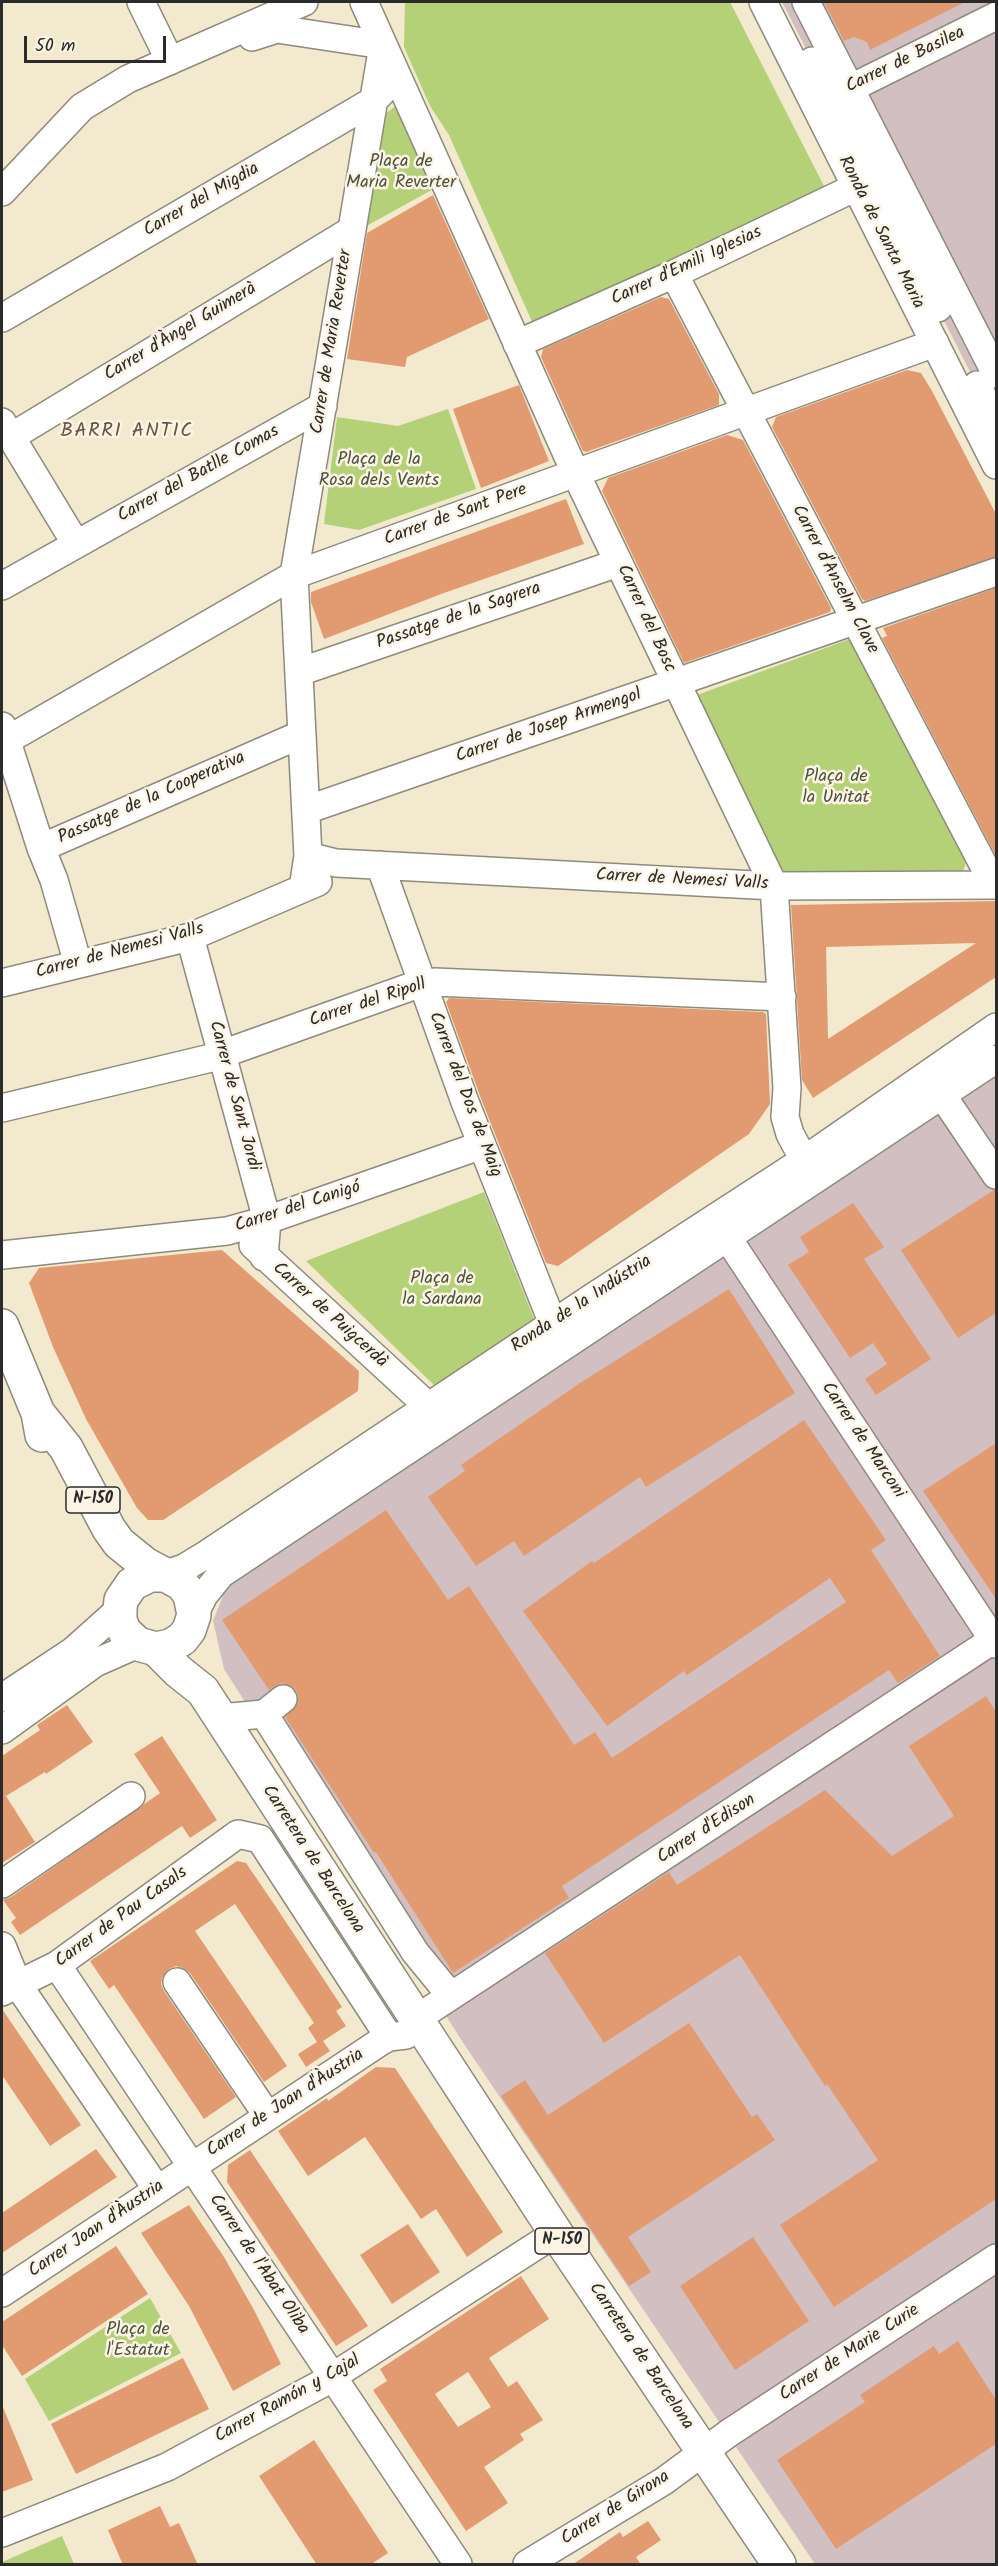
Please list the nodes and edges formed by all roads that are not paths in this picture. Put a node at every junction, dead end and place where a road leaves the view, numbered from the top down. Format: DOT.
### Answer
graph roads {
  1 [pos="141,2"];
  2 [pos="304,2"];
  3 [pos="364,2"];
  4 [pos="763,2"];
  5 [pos="782,2"];
  6 [pos="806,2"];
  7 [pos="996,16"];
  8 [pos="383,45"];
  9 [pos="170,61"];
  10 [pos="401,85"];
  11 [pos="833,97"];
  12 [pos="372,106"];
  13 [pos="856,187"];
  14 [pos="2,192"];
  15 [pos="352,230"];
  16 [pos="674,274"];
  17 [pos="2,318"];
  18 [pos="935,343"];
  19 [pos="518,344"];
  20 [pos="996,374"];
  21 [pos="323,406"];
  22 [pos="745,410"];
  23 [pos="996,423"];
  24 [pos="6,430"];
  25 [pos="996,465"];
  26 [pos="575,472"];
  27 [pos="76,544"];
  28 [pos="618,563"];
  29 [pos="996,572"];
  30 [pos="294,575"];
  31 [pos="2,586"];
  32 [pos="855,621"];
  33 [pos="299,672"];
  34 [pos="676,683"];
  35 [pos="302,734"];
  36 [pos="3,736"];
  37 [pos="306,810"];
  38 [pos="41,848"];
  39 [pos="308,856"];
  40 [pos="374,864"];
  41 [pos="995,885"];
  42 [pos="774,886"];
  43 [pos="303,888"];
  44 [pos="190,937"];
  45 [pos="78,964"];
  46 [pos="2,983"];
  47 [pos="423,984"];
  48 [pos="782,997"];
  49 [pos="996,1027"];
  50 [pos="221,1054"];
  51 [pos="996,1059"];
  52 [pos="942,1095"];
  53 [pos="2,1108"];
  54 [pos="482,1145"];
  55 [pos="804,1160"];
  56 [pos="996,1175"];
  57 [pos="267,1220"];
  58 [pos="227,1231"];
  59 [pos="728,1238"];
  60 [pos="2,1255"];
  61 [pos="264,1257"];
  62 [pos="553,1324"];
  63 [pos="3,1335"];
  64 [pos="429,1407"];
  65 [pos="38,1413"];
  66 [pos="162,1575"];
  67 [pos="121,1604"];
  68 [pos="194,1616"];
  69 [pos="996,1641"];
  70 [pos="147,1646"];
  71 [pos="203,1691"];
  72 [pos="2,1698"];
  73 [pos="220,1718"];
  74 [pos="2,1730"];
  75 [pos="290,1755"];
  76 [pos="249,1764"];
  77 [pos="131,1796"];
  78 [pos="238,1834"];
  79 [pos="2,1884"];
  80 [pos="373,1886"];
  81 [pos="357,1929"];
  82 [pos="2,1946"];
  83 [pos="57,1965"];
  84 [pos="177,1982"];
  85 [pos="10,1989"];
  86 [pos="451,1996"];
  87 [pos="419,2024"];
  88 [pos="385,2040"];
  89 [pos="267,2115"];
  90 [pos="192,2166"];
  91 [pos="157,2189"];
  92 [pos="556,2233"];
  93 [pos="996,2258"];
  94 [pos="2,2293"];
  95 [pos="333,2377"];
  96 [pos="704,2451"];
  97 [pos="2,2533"];
  98 [pos="458,2565"];
  99 [pos="527,2565"];
  100 [pos="779,2565"];
  1 -- 9 [label="street"];
  2 -- 9 [label="street"];
  3 -- 8 [label="street, Carrer del Bosc"];
  4 -- 11 [label="street, Ronda de Santa Maria"];
  5 -- 11 [label="street, Ronda de Santa Maria"];
  6 -- 11 [label="street, Ronda de Santa Maria"];
  7 -- 11 [label="street, Carrer de Basilea"];
  8 -- 9 [label="street"];
  8 -- 10 [label="street, Carrer del Bosc"];
  8 -- 12 [label="street, Carrer de Maria Reverter"];
  9 -- 14 [label="street"];
  10 -- 12 [label="street, Carrer del Migdia"];
  10 -- 19 [label="street, Carrer del Bosc"];
  11 -- 13 [label="street, Ronda de Santa Maria"];
  11 -- 20 [label="street, Ronda de Santa Maria"];
  11 -- 23 [label="street, Ronda de Santa Maria"];
  12 -- 15 [label="street, Carrer de Maria Reverter"];
  12 -- 17 [label="street, Carrer del Migdia"];
  13 -- 16 [label="street, Carrer d'Emili Iglesias"];
  13 -- 18 [label="street, Ronda de Santa Maria"];
  15 -- 21 [label="street, Carrer de Maria Reverter"];
  15 -- 24 [label="street, Carrer d'Àngel Guimerà"];
  16 -- 19 [label="street, Carrer d'Emili Iglesias"];
  16 -- 22 [label="street, Carrer d'Anselm Clave"];
  18 -- 22 [label="street, Carrer de Sant Pere"];
  18 -- 25 [label="street, Ronda de Santa Maria"];
  19 -- 26 [label="street, Carrer del Bosc"];
  21 -- 27 [label="street, Carrer del Batlle Comas"];
  21 -- 30 [label="street, Carrer de Maria Reverter"];
  22 -- 26 [label="street, Carrer de Sant Pere"];
  22 -- 32 [label="street, Carrer d'Anselm Clave"];
  24 -- 27 [label="street"];
  26 -- 28 [label="street, Carrer del Bosc"];
  26 -- 30 [label="street, Carrer de Sant Pere"];
  27 -- 31 [label="street, Carrer del Batlle Comas"];
  28 -- 33 [label="street, Passatge de la Sagrera"];
  28 -- 34 [label="street, Carrer del Bosc"];
  29 -- 32 [label="street, Carrer de Josep Armengol"];
  30 -- 33 [label="street, Carrer de Maria Reverter"];
  30 -- 36 [label="street, Carrer de Sant Pere"];
  32 -- 34 [label="street, Carrer de Josep Armengol"];
  32 -- 41 [label="street, Carrer d'Anselm Clave"];
  33 -- 35 [label="street, Carrer de Maria Reverter"];
  34 -- 37 [label="street, Carrer de Josep Armengol"];
  34 -- 42 [label="street, Carrer del Bosc"];
  35 -- 37 [label="street, Carrer de Maria Reverter"];
  35 -- 38 [label="street, Passatge de la Cooperativa"];
  36 -- 38 [label="street, Passatge de la Cooperativa"];
  37 -- 39 [label="street, Carrer de Maria Reverter"];
  38 -- 45 [label="street"];
  39 -- 40 [label="street, Carrer de Nemesi Valls"];
  39 -- 43 [label="street"];
  40 -- 42 [label="street, Carrer de Nemesi Valls"];
  40 -- 43 [label="street, Carrer de Nemesi Valls"];
  40 -- 47 [label="street, Carrer del Dos de Maig"];
  41 -- 42 [label="street, Carrer de Nemesi Valls"];
  42 -- 48 [label="street, Carrer del Bosc"];
  43 -- 44 [label="street, Carrer de Nemesi Valls"];
  44 -- 45 [label="street, Carrer de Nemesi Valls"];
  44 -- 50 [label="street, Carrer de Sant Jordi"];
  45 -- 46 [label="street, Carrer de Nemesi Valls"];
  47 -- 48 [label="street, Carrer del Ripoll"];
  47 -- 50 [label="street, Carrer del Ripoll"];
  47 -- 54 [label="street, Carrer del Dos de Maig"];
  48 -- 55 [label="street, Carrer del Bosc"];
  49 -- 55 [label="street, Ronda de la Indústria"];
  50 -- 53 [label="street, Carrer del Ripoll"];
  50 -- 57 [label="street, Carrer de Sant Jordi"];
  51 -- 52 [label="street, Ronda de la Indústria"];
  52 -- 56 [label="street"];
  52 -- 59 [label="street, Ronda de la Indústria"];
  54 -- 57 [label="street, Carrer del Canigó"];
  54 -- 62 [label="street, Carrer del Dos de Maig"];
  55 -- 62 [label="street, Ronda de la Indústria"];
  57 -- 58 [label="street, Carrer del Canigó"];
  57 -- 61 [label="street, Carrer de Sant Jordi"];
  58 -- 60 [label="street, Carrer del Canigó"];
  58 -- 61 [label="street, Carrer de Puigcerdà"];
  59 -- 68 [label="street, Ronda de la Indústria"];
  59 -- 69 [label="street, Carrer de Marconi"];
  61 -- 64 [label="street, Carrer de Puigcerdà"];
  62 -- 64 [label="street, Ronda de la Indústria"];
  63 -- 65 [label="main road, N-150"];
  64 -- 66 [label="street, Ronda de la Indústria"];
  65 -- 66 [label="main road, N-150"];
  65 -- 67 [label="main road, N-150"];
  66 -- 67 [label="main road"];
  66 -- 68 [label="main road, N-150"];
  67 -- 70 [label="main road, N-150"];
  67 -- 72 [label="street"];
  68 -- 70 [label="main road"];
  68 -- 71 [label="main road, Carretera de Barcelona / N-150"];
  69 -- 86 [label="street, Carrer d'Edison"];
  70 -- 71 [label="main road, Carretera de Barcelona / N-150"];
  70 -- 74 [label="street"];
  71 -- 73 [label="main road, Carretera de Barcelona / N-150"];
  73 -- 75 [label="street"];
  73 -- 76 [label="main road, Carretera de Barcelona / N-150"];
  75 -- 76 [label="street"];
  75 -- 80 [label="street"];
  76 -- 81 [label="main road, Carretera de Barcelona / N-150"];
  77 -- 79 [label="street"];
  78 -- 83 [label="street, Carrer de Pau Casals"];
  78 -- 88 [label="street, Carretera de Barcelona"];
  80 -- 81 [label="street"];
  80 -- 86 [label="street"];
  81 -- 87 [label="main road, Carretera de Barcelona / N-150"];
  82 -- 85 [label="street"];
  83 -- 85 [label="street, Carrer de Pau Casals"];
  83 -- 90 [label="street, Carrer de l'Abat Oliba"];
  84 -- 89 [label="street"];
  85 -- 91 [label="street"];
  86 -- 87 [label="street, Carrer d'Edison"];
  87 -- 88 [label="street"];
  87 -- 92 [label="main road, Carretera de Barcelona / N-150"];
  88 -- 89 [label="street, Carrer de Joan d'Àustria"];
  89 -- 90 [label="street, Carrer de Joan d'Àustria"];
  90 -- 91 [label="street, Carrer Joan d'Àustria"];
  90 -- 95 [label="street, Carrer de l'Abat Oliba"];
  91 -- 94 [label="street, Carrer Joan d'Àustria"];
  92 -- 95 [label="street, Carrer Ramón y Cajal"];
  92 -- 96 [label="main road, Carretera de Barcelona / N-150"];
  93 -- 96 [label="street, Carrer de Marie Curie"];
  95 -- 97 [label="street, Carrer Ramón y Cajal"];
  95 -- 98 [label="street, Carrer de l'Abat Oliba"];
  96 -- 99 [label="street, Carrer de Girona"];
  96 -- 100 [label="main road, Carretera de Barcelona / N-150"];
}
